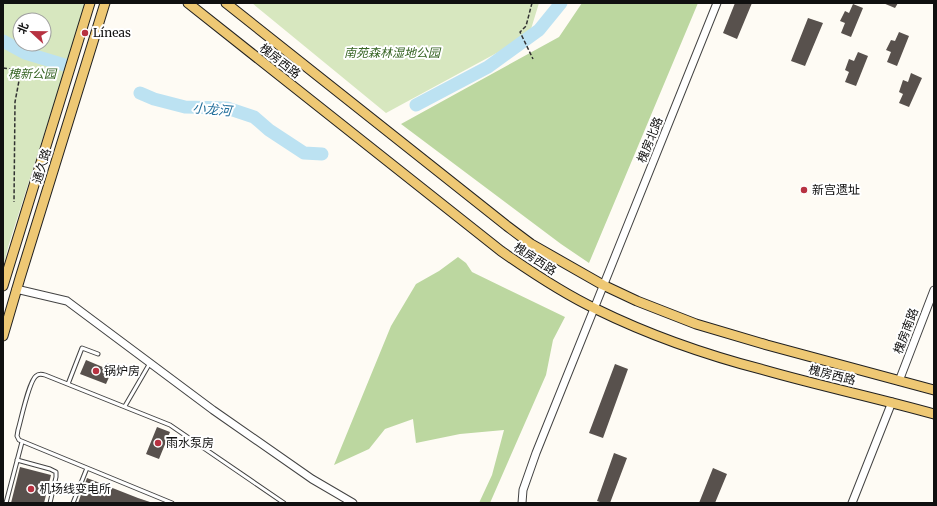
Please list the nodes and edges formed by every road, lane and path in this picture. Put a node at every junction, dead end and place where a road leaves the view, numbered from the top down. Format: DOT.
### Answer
graph roads {
  1 [pos="90,3"];
  2 [pos="105,3"];
  3 [pos="188,3"];
  4 [pos="226,3"];
  5 [pos="532,3"];
  6 [pos="717,3"];
  7 [pos="533,59"];
  8 [pos="3,68"];
  9 [pos="14,202"];
  10 [pos="603,285"];
  11 [pos="3,286"];
  12 [pos="16,289"];
  13 [pos="934,290"];
  14 [pos="594,309"];
  15 [pos="3,336"];
  16 [pos="98,354"];
  17 [pos="150,363"];
  18 [pos="899,380"];
  19 [pos="68,384"];
  20 [pos="934,390"];
  21 [pos="892,402"];
  22 [pos="124,406"];
  23 [pos="934,414"];
  24 [pos="22,442"];
  25 [pos="17,460"];
  26 [pos="87,468"];
  27 [pos="6,503"];
  28 [pos="50,503"];
  29 [pos="73,503"];
  30 [pos="172,503"];
  31 [pos="284,503"];
  32 [pos="353,503"];
  33 [pos="522,503"];
  34 [pos="852,503"];
  1 -- 11 [label="main road, 通久路"];
  2 -- 12 [label="main road, 通久路"];
  3 -- 14 [label="main road, 槐房西路"];
  4 -- 10 [label="main road, 槐房西路"];
  5 -- 7 [label="path"];
  6 -- 10 [label="street, 槐房北路"];
  8 -- 9 [label="path"];
  10 -- 14 [label="street, 槐房北路"];
  10 -- 18 [label="main road, 槐房西路"];
  12 -- 15 [label="main road, 通久路"];
  12 -- 17 [label="street"];
  13 -- 18 [label="street, 槐房南路"];
  14 -- 21 [label="main road, 槐房西路"];
  14 -- 33 [label="street, 槐房北路"];
  16 -- 19 [label="lane"];
  17 -- 22 [label="lane"];
  17 -- 32 [label="street"];
  18 -- 20 [label="main road, 槐房西路"];
  19 -- 22 [label="lane"];
  19 -- 24 [label="lane"];
  21 -- 23 [label="main road, 槐房西路"];
  21 -- 34 [label="street"];
  22 -- 31 [label="lane"];
  24 -- 25 [label="lane"];
  24 -- 26 [label="lane"];
  25 -- 27 [label="lane"];
  25 -- 28 [label="lane"];
  26 -- 29 [label="lane"];
  26 -- 30 [label="lane"];
}
